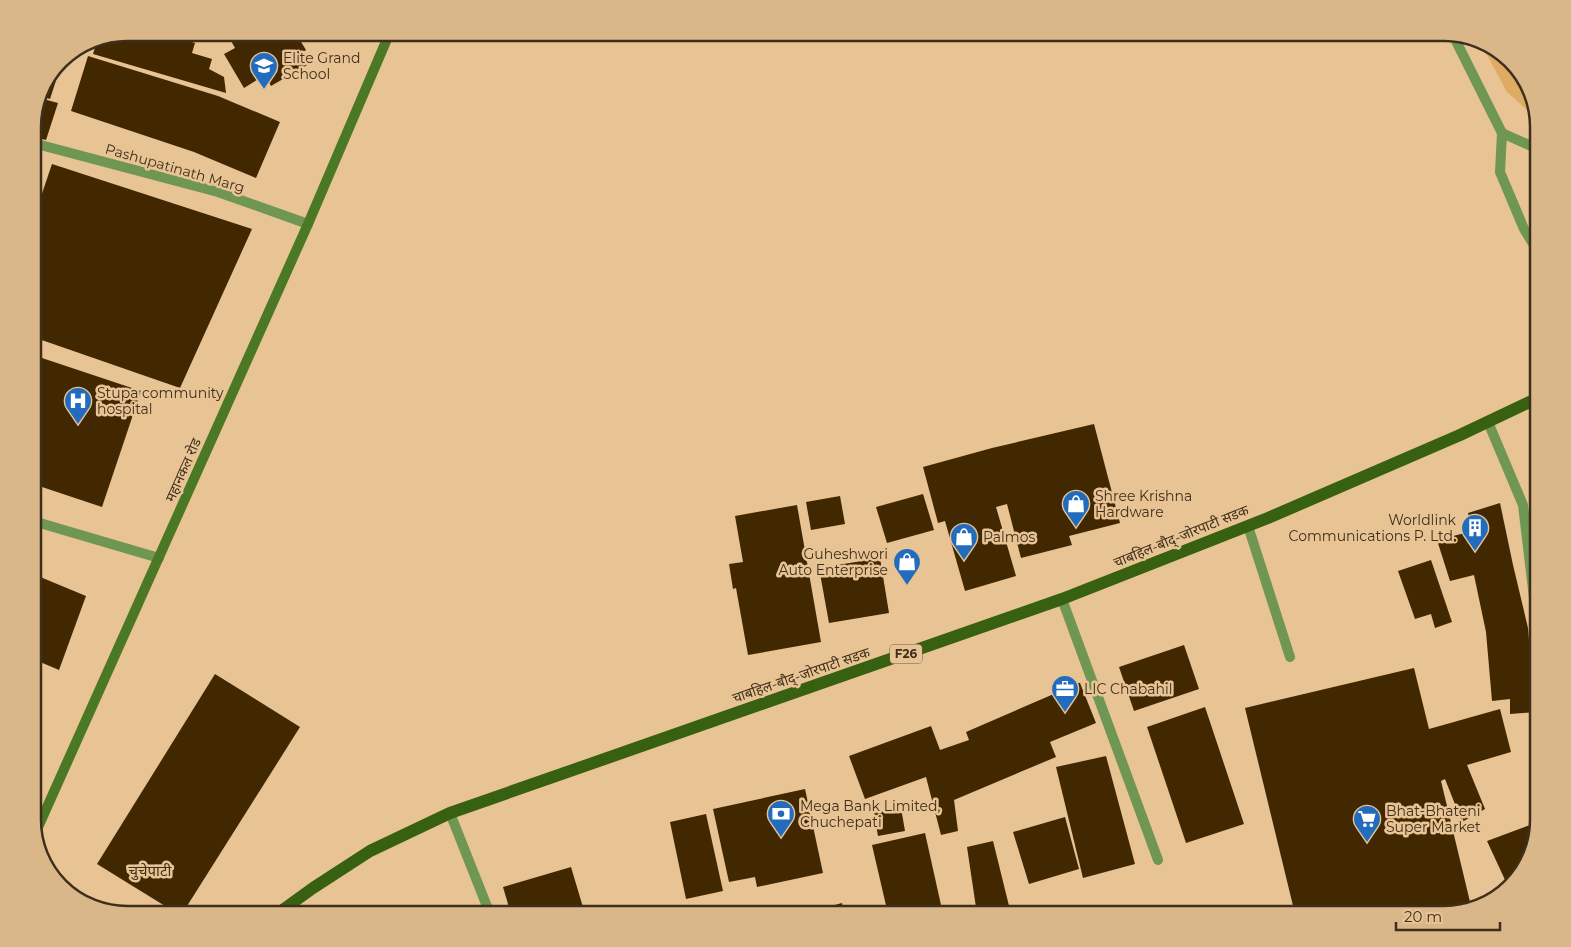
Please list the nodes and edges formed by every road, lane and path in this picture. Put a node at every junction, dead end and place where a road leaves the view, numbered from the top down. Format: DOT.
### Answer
graph roads {
  1 [pos="386,41"];
  2 [pos="1457,42"];
  3 [pos="1502,133"];
  4 [pos="41,145"];
  5 [pos="1530,145"];
  6 [pos="308,224"];
  7 [pos="1530,239"];
  8 [pos="1530,402"];
  9 [pos="1488,422"];
  10 [pos="41,523"];
  11 [pos="1248,526"];
  12 [pos="159,558"];
  13 [pos="1530,564"];
  14 [pos="1062,600"];
  15 [pos="1290,657"];
  16 [pos="450,813"];
  17 [pos="41,821"];
  18 [pos="1158,860"];
  19 [pos="289,906"];
  20 [pos="487,906"];
  1 -- 6 [label="main road, महानकल रोड"];
  2 -- 3 [label="street"];
  3 -- 5 [label="street"];
  3 -- 7 [label="street"];
  4 -- 6 [label="street, Pashupatinath Marg"];
  6 -- 12 [label="main road, महानकल रोड"];
  8 -- 9 [label="main road, चाबहिल-बौद्-जोरपाटी सडक / F26"];
  9 -- 11 [label="main road, चाबहिल-बौद्-जोरपाटी सडक / F26"];
  9 -- 13 [label="street"];
  10 -- 12 [label="street"];
  11 -- 14 [label="main road, चाबहिल-बौद्-जोरपाटी सडक / F26"];
  11 -- 15 [label="street"];
  12 -- 17 [label="main road, महानकल रोड"];
  14 -- 16 [label="main road, चाबहिल-बौद्-जोरपाटी सडक / F26"];
  14 -- 18 [label="street"];
  16 -- 19 [label="main road, चाबहिल-बौद्-जोरपाटी सडक / F26"];
  16 -- 20 [label="street"];
}
